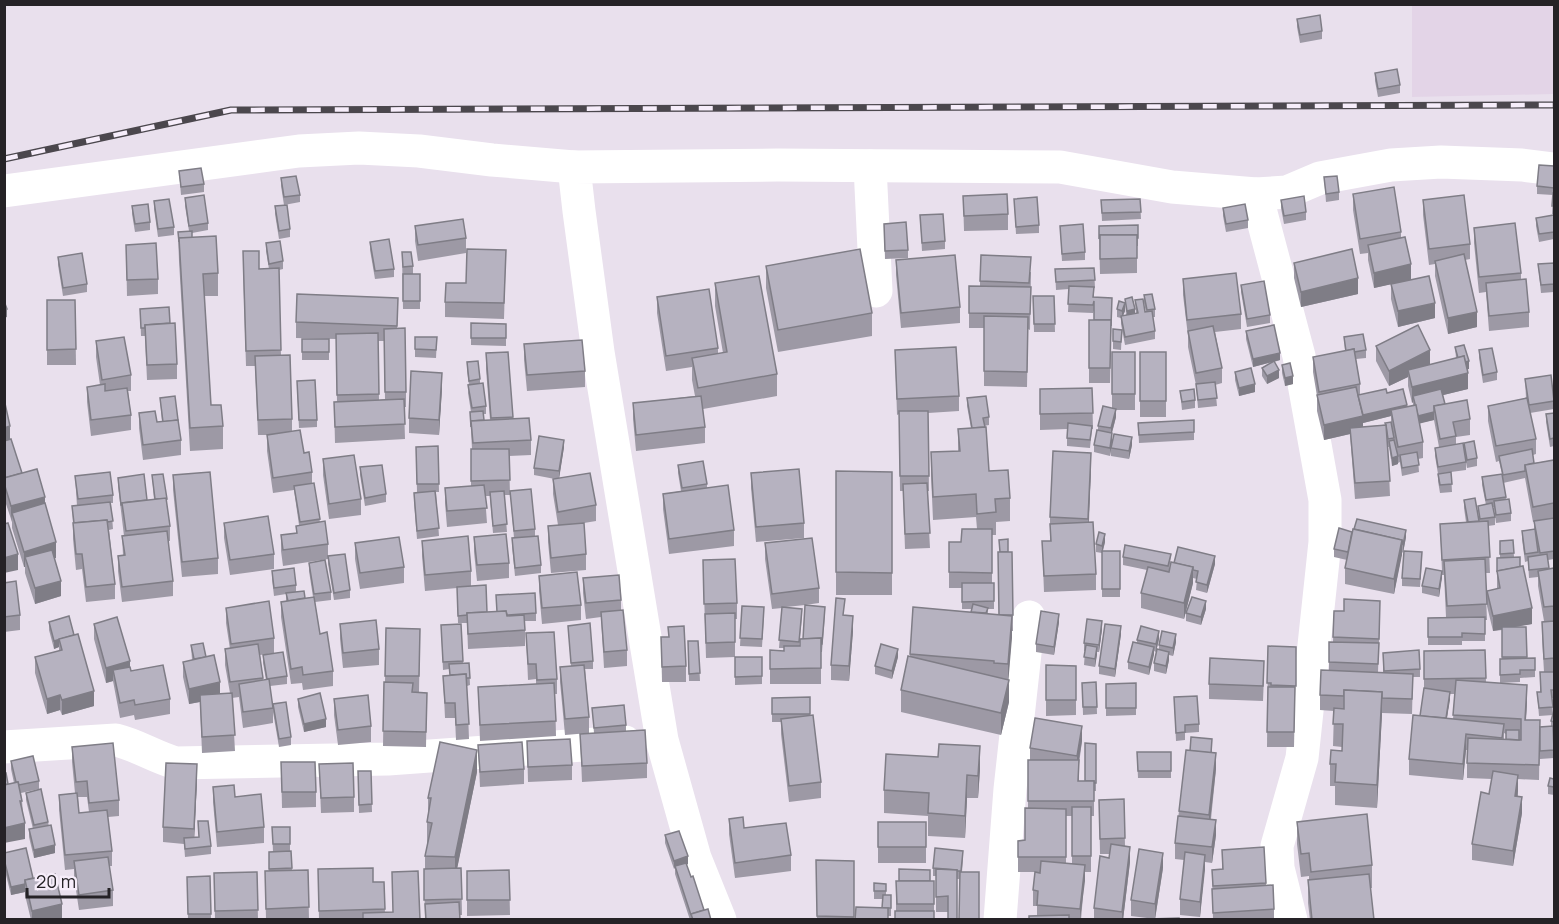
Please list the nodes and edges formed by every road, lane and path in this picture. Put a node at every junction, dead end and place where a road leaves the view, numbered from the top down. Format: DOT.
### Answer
graph roads {
  1 [pos="870,166"];
  2 [pos="574,168"];
  3 [pos="1554,169"];
  4 [pos="4,191"];
  5 [pos="1256,194"];
  6 [pos="876,291"];
  7 [pos="1029,617"];
  8 [pos="662,740"];
  9 [pos="4,747"];
  10 [pos="720,920"];
  11 [pos="1000,920"];
  12 [pos="1291,920"];
  1 -- 2 [label="street"];
  1 -- 5 [label="street"];
  1 -- 6 [label="street"];
  2 -- 4 [label="street"];
  2 -- 8 [label="street"];
  3 -- 5 [label="street"];
  5 -- 12 [label="street"];
  7 -- 11 [label="street"];
  8 -- 9 [label="street"];
  8 -- 10 [label="street"];
}
